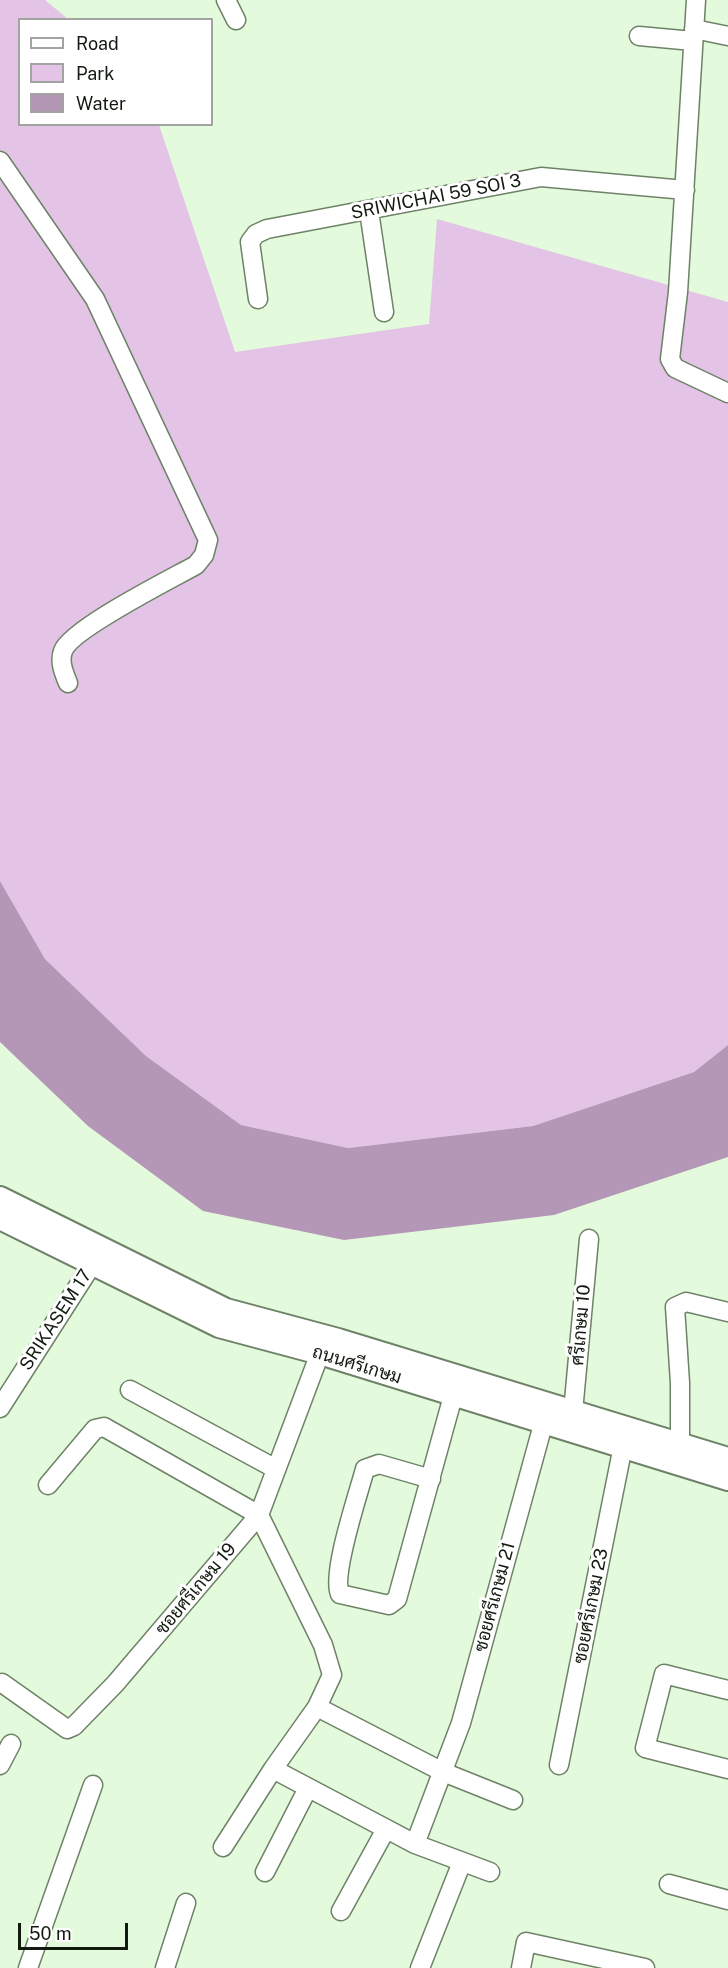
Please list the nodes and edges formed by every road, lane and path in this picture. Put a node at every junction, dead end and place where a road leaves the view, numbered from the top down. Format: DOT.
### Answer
graph roads {
  1 [pos="226,0"];
  2 [pos="696,0"];
  3 [pos="236,20"];
  4 [pos="694,35"];
  5 [pos="639,36"];
  6 [pos="728,36"];
  7 [pos="0,161"];
  8 [pos="685,190"];
  9 [pos="369,211"];
  10 [pos="258,299"];
  11 [pos="384,312"];
  12 [pos="728,393"];
  13 [pos="68,683"];
  14 [pos="0,1198"];
  15 [pos="0,1218"];
  16 [pos="589,1239"];
  17 [pos="93,1263"];
  18 [pos="728,1312"];
  19 [pos="248,1325"];
  20 [pos="320,1353"];
  21 [pos="130,1390"];
  22 [pos="453,1396"];
  23 [pos="0,1408"];
  24 [pos="573,1412"];
  25 [pos="543,1420"];
  26 [pos="680,1444"];
  27 [pos="623,1446"];
  28 [pos="728,1460"];
  29 [pos="276,1469"];
  30 [pos="431,1479"];
  31 [pos="728,1479"];
  32 [pos="48,1485"];
  33 [pos="259,1515"];
  34 [pos="2,1683"];
  35 [pos="728,1690"];
  36 [pos="317,1707"];
  37 [pos="11,1744"];
  38 [pos="0,1765"];
  39 [pos="559,1765"];
  40 [pos="273,1769"];
  41 [pos="728,1769"];
  42 [pos="443,1772"];
  43 [pos="93,1785"];
  44 [pos="308,1788"];
  45 [pos="513,1800"];
  46 [pos="386,1829"];
  47 [pos="415,1844"];
  48 [pos="222,1847"];
  49 [pos="462,1862"];
  50 [pos="265,1872"];
  51 [pos="490,1872"];
  52 [pos="669,1884"];
  53 [pos="728,1900"];
  54 [pos="186,1903"];
  55 [pos="341,1911"];
  56 [pos="28,1968"];
  57 [pos="165,1968"];
  58 [pos="420,1968"];
  59 [pos="520,1968"];
  60 [pos="645,1968"];
  1 -- 3 [label="street"];
  2 -- 4 [label="street"];
  4 -- 5 [label="street"];
  4 -- 6 [label="street"];
  4 -- 8 [label="street"];
  7 -- 13 [label="street"];
  8 -- 9 [label="street, SRIWICHAI 59 SOI 3"];
  8 -- 12 [label="street"];
  9 -- 10 [label="street, SRIWICHAI 59 SOI 3"];
  9 -- 11 [label="street"];
  14 -- 19 [label="main road, ถนนศรีเกษม"];
  15 -- 17 [label="main road, ถนนศรีเกษม"];
  16 -- 24 [label="street, ศรีเกษม 10"];
  17 -- 19 [label="main road, ถนนศรีเกษม"];
  17 -- 23 [label="street, SRIKASEM 17"];
  18 -- 26 [label="street"];
  19 -- 20 [label="main road, ถนนศรีเกษม"];
  19 -- 24 [label="main road, ถนนศรีเกษม"];
  20 -- 22 [label="main road, ถนนศรีเกษม"];
  20 -- 29 [label="street, ซอยศรีเกษม 19"];
  21 -- 29 [label="street"];
  22 -- 25 [label="main road, ถนนศรีเกษม"];
  22 -- 30 [label="street"];
  24 -- 26 [label="main road, ถนนศรีเกษม"];
  25 -- 27 [label="main road, ถนนศรีเกษม"];
  25 -- 42 [label="street, ซอยศรีเกษม 21"];
  26 -- 28 [label="main road, ถนนศรีเกษม"];
  27 -- 31 [label="main road, ถนนศรีเกษม"];
  27 -- 39 [label="street, ซอยศรีเกษม 23"];
  29 -- 33 [label="street, ซอยศรีเกษม 19"];
  30 -- 30 [label="street"];
  32 -- 33 [label="street"];
  33 -- 34 [label="street, ซอยศรีเกษม 19"];
  33 -- 36 [label="street"];
  35 -- 41 [label="street"];
  36 -- 40 [label="street"];
  36 -- 42 [label="street"];
  37 -- 38 [label="street"];
  40 -- 44 [label="street"];
  40 -- 48 [label="street"];
  42 -- 45 [label="street"];
  42 -- 47 [label="street, ซอยศรีเกษม 21"];
  43 -- 56 [label="street"];
  44 -- 46 [label="street"];
  44 -- 50 [label="street"];
  46 -- 47 [label="street"];
  46 -- 55 [label="street"];
  47 -- 49 [label="street"];
  49 -- 51 [label="street"];
  49 -- 58 [label="street"];
  52 -- 53 [label="street"];
  54 -- 57 [label="street"];
  59 -- 60 [label="street"];
}
